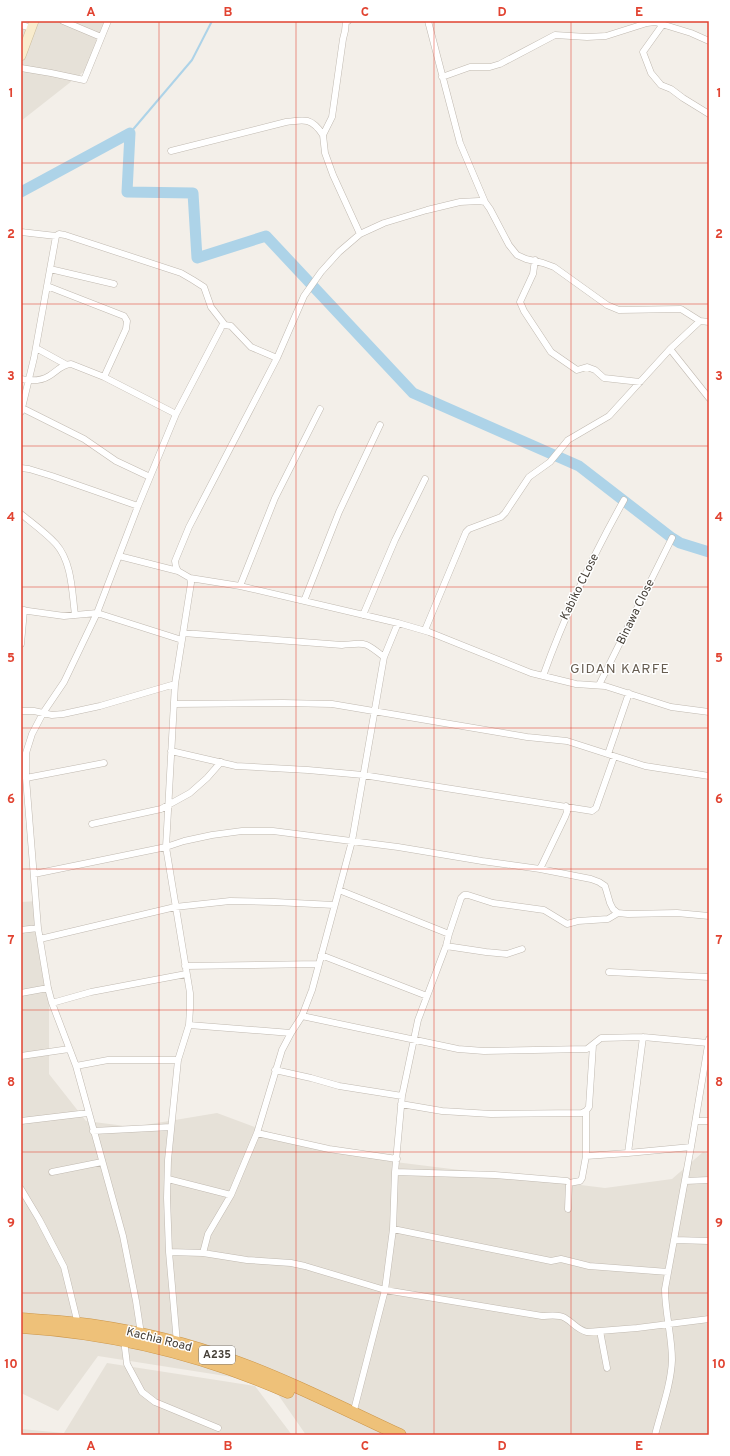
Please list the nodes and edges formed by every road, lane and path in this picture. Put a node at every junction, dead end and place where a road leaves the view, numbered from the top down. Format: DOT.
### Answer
graph roads {
  1 [pos="63,21"];
  2 [pos="108,21"];
  3 [pos="348,21"];
  4 [pos="428,21"];
  5 [pos="33,24"];
  6 [pos="663,24"];
  7 [pos="21,25"];
  8 [pos="102,37"];
  9 [pos="709,41"];
  10 [pos="21,56"];
  11 [pos="21,68"];
  12 [pos="442,78"];
  13 [pos="709,114"];
  14 [pos="323,135"];
  15 [pos="171,151"];
  16 [pos="485,202"];
  17 [pos="21,232"];
  18 [pos="360,234"];
  19 [pos="56,236"];
  20 [pos="535,260"];
  21 [pos="50,269"];
  22 [pos="114,284"];
  23 [pos="47,286"];
  24 [pos="700,321"];
  25 [pos="709,322"];
  26 [pos="224,325"];
  27 [pos="36,348"];
  28 [pos="670,349"];
  29 [pos="277,358"];
  30 [pos="65,364"];
  31 [pos="104,377"];
  32 [pos="21,379"];
  33 [pos="28,381"];
  34 [pos="640,382"];
  35 [pos="709,398"];
  36 [pos="320,409"];
  37 [pos="22,410"];
  38 [pos="176,414"];
  39 [pos="380,425"];
  40 [pos="21,468"];
  41 [pos="150,477"];
  42 [pos="425,479"];
  43 [pos="624,500"];
  44 [pos="138,506"];
  45 [pos="21,514"];
  46 [pos="672,538"];
  47 [pos="119,556"];
  48 [pos="178,571"];
  49 [pos="190,578"];
  50 [pos="240,586"];
  51 [pos="304,601"];
  52 [pos="22,610"];
  53 [pos="97,613"];
  54 [pos="75,615"];
  55 [pos="363,615"];
  56 [pos="398,623"];
  57 [pos="425,630"];
  58 [pos="183,633"];
  59 [pos="182,640"];
  60 [pos="21,644"];
  61 [pos="384,657"];
  62 [pos="543,676"];
  63 [pos="175,684"];
  64 [pos="599,685"];
  65 [pos="629,693"];
  66 [pos="174,704"];
  67 [pos="374,710"];
  68 [pos="21,711"];
  69 [pos="709,712"];
  70 [pos="43,713"];
  71 [pos="171,752"];
  72 [pos="611,756"];
  73 [pos="221,762"];
  74 [pos="104,763"];
  75 [pos="363,775"];
  76 [pos="709,776"];
  77 [pos="26,778"];
  78 [pos="168,806"];
  79 [pos="566,806"];
  80 [pos="92,824"];
  81 [pos="352,841"];
  82 [pos="166,847"];
  83 [pos="540,868"];
  84 [pos="34,874"];
  85 [pos="339,890"];
  86 [pos="334,906"];
  87 [pos="175,907"];
  88 [pos="618,912"];
  89 [pos="709,916"];
  90 [pos="38,928"];
  91 [pos="21,930"];
  92 [pos="449,934"];
  93 [pos="40,940"];
  94 [pos="446,946"];
  95 [pos="522,950"];
  96 [pos="321,955"];
  97 [pos="318,964"];
  98 [pos="185,966"];
  99 [pos="609,972"];
  100 [pos="186,974"];
  101 [pos="709,977"];
  102 [pos="48,988"];
  103 [pos="21,993"];
  104 [pos="427,996"];
  105 [pos="52,1003"];
  106 [pos="302,1016"];
  107 [pos="189,1025"];
  108 [pos="291,1033"];
  109 [pos="643,1038"];
  110 [pos="414,1040"];
  111 [pos="709,1041"];
  112 [pos="593,1045"];
  113 [pos="69,1049"];
  114 [pos="708,1050"];
  115 [pos="21,1056"];
  116 [pos="178,1060"];
  117 [pos="76,1066"];
  118 [pos="275,1070"];
  119 [pos="402,1096"];
  120 [pos="401,1104"];
  121 [pos="586,1111"];
  122 [pos="88,1113"];
  123 [pos="21,1121"];
  124 [pos="696,1121"];
  125 [pos="709,1121"];
  126 [pos="172,1126"];
  127 [pos="93,1131"];
  128 [pos="257,1132"];
  129 [pos="692,1147"];
  130 [pos="628,1154"];
  131 [pos="586,1156"];
  132 [pos="397,1159"];
  133 [pos="102,1162"];
  134 [pos="52,1172"];
  135 [pos="395,1172"];
  136 [pos="168,1180"];
  137 [pos="709,1180"];
  138 [pos="685,1181"];
  139 [pos="569,1183"];
  140 [pos="21,1189"];
  141 [pos="230,1195"];
  142 [pos="568,1209"];
  143 [pos="393,1229"];
  144 [pos="675,1240"];
  145 [pos="709,1241"];
  146 [pos="169,1252"];
  147 [pos="203,1253"];
  148 [pos="668,1272"];
  149 [pos="385,1290"];
  150 [pos="21,1319"];
  151 [pos="709,1319"];
  152 [pos="669,1323"];
  153 [pos="78,1324"];
  154 [pos="21,1327"];
  155 [pos="600,1331"];
  156 [pos="141,1334"];
  157 [pos="124,1340"];
  158 [pos="177,1343"];
  159 [pos="607,1368"];
  160 [pos="353,1414"];
  161 [pos="218,1428"];
  162 [pos="382,1435"];
  163 [pos="400,1435"];
  164 [pos="655,1435"];
  1 -- 8 [label="street"];
  2 -- 8 [label="street"];
  3 -- 14 [label="street"];
  4 -- 12 [label="street"];
  5 -- 7 [label="street"];
  5 -- 10 [label="street"];
  6 -- 9 [label="street"];
  6 -- 12 [label="street"];
  6 -- 13 [label="street"];
  8 -- 11 [label="street"];
  12 -- 16 [label="street"];
  14 -- 15 [label="street"];
  14 -- 18 [label="street"];
  16 -- 18 [label="street"];
  16 -- 20 [label="street"];
  17 -- 19 [label="street"];
  18 -- 29 [label="street"];
  19 -- 21 [label="street"];
  19 -- 26 [label="street"];
  20 -- 24 [label="street"];
  20 -- 34 [label="street"];
  21 -- 22 [label="street"];
  21 -- 23 [label="street"];
  23 -- 27 [label="street"];
  23 -- 31 [label="street"];
  24 -- 25 [label="street"];
  24 -- 28 [label="street"];
  26 -- 29 [label="street"];
  26 -- 38 [label="street"];
  27 -- 30 [label="street"];
  27 -- 33 [label="street"];
  28 -- 34 [label="street"];
  28 -- 35 [label="street"];
  29 -- 48 [label="street"];
  30 -- 31 [label="street"];
  30 -- 33 [label="street"];
  31 -- 38 [label="street"];
  32 -- 33 [label="street"];
  33 -- 37 [label="street"];
  34 -- 57 [label="street"];
  36 -- 50 [label="street"];
  37 -- 41 [label="street"];
  38 -- 41 [label="street"];
  39 -- 51 [label="street"];
  40 -- 44 [label="street"];
  41 -- 44 [label="street"];
  42 -- 55 [label="street"];
  43 -- 62 [label="street, Kabiko CLose"];
  44 -- 47 [label="street"];
  45 -- 54 [label="street"];
  46 -- 64 [label="street, Binawa Close"];
  47 -- 48 [label="street"];
  47 -- 53 [label="street"];
  48 -- 49 [label="street"];
  49 -- 50 [label="street"];
  49 -- 58 [label="street"];
  50 -- 51 [label="street"];
  51 -- 55 [label="street"];
  52 -- 54 [label="street"];
  52 -- 60 [label="street"];
  53 -- 54 [label="street"];
  53 -- 59 [label="street"];
  53 -- 70 [label="street"];
  55 -- 56 [label="street"];
  56 -- 57 [label="street"];
  56 -- 61 [label="street"];
  57 -- 62 [label="street"];
  58 -- 59 [label="street"];
  58 -- 61 [label="street"];
  59 -- 63 [label="street"];
  61 -- 67 [label="street"];
  62 -- 64 [label="street"];
  63 -- 66 [label="street"];
  63 -- 70 [label="street"];
  64 -- 65 [label="street"];
  65 -- 69 [label="street"];
  65 -- 72 [label="street"];
  66 -- 67 [label="street"];
  66 -- 71 [label="street"];
  67 -- 72 [label="street"];
  67 -- 75 [label="street"];
  68 -- 70 [label="street"];
  70 -- 77 [label="street"];
  71 -- 73 [label="street"];
  71 -- 78 [label="street"];
  72 -- 76 [label="street"];
  72 -- 79 [label="street"];
  73 -- 75 [label="street"];
  73 -- 78 [label="street"];
  74 -- 77 [label="street"];
  75 -- 79 [label="street"];
  75 -- 81 [label="street"];
  77 -- 84 [label="street"];
  78 -- 80 [label="street"];
  78 -- 82 [label="street"];
  79 -- 83 [label="street"];
  81 -- 82 [label="street"];
  81 -- 83 [label="street"];
  81 -- 85 [label="street"];
  82 -- 84 [label="street"];
  82 -- 87 [label="street"];
  83 -- 88 [label="street"];
  84 -- 90 [label="street"];
  85 -- 86 [label="street"];
  85 -- 92 [label="street"];
  86 -- 87 [label="street"];
  86 -- 96 [label="street"];
  87 -- 93 [label="street"];
  87 -- 98 [label="street"];
  88 -- 89 [label="street"];
  88 -- 92 [label="street"];
  90 -- 91 [label="street"];
  90 -- 93 [label="street"];
  92 -- 94 [label="street"];
  93 -- 102 [label="street"];
  94 -- 95 [label="street"];
  94 -- 104 [label="street"];
  96 -- 97 [label="street"];
  96 -- 104 [label="street"];
  97 -- 98 [label="street"];
  97 -- 106 [label="street"];
  98 -- 100 [label="street"];
  99 -- 101 [label="street"];
  100 -- 105 [label="street"];
  100 -- 107 [label="street"];
  102 -- 103 [label="street"];
  102 -- 105 [label="street"];
  104 -- 110 [label="street"];
  105 -- 113 [label="street"];
  106 -- 108 [label="street"];
  106 -- 110 [label="street"];
  107 -- 108 [label="street"];
  107 -- 116 [label="street"];
  108 -- 118 [label="street"];
  109 -- 111 [label="street"];
  109 -- 112 [label="street"];
  109 -- 130 [label="street"];
  110 -- 112 [label="street"];
  110 -- 119 [label="street"];
  111 -- 114 [label="street"];
  112 -- 121 [label="street"];
  113 -- 115 [label="street"];
  113 -- 117 [label="street"];
  114 -- 124 [label="street"];
  116 -- 117 [label="street"];
  116 -- 126 [label="street"];
  117 -- 122 [label="street"];
  118 -- 119 [label="street"];
  118 -- 128 [label="street"];
  119 -- 120 [label="street"];
  120 -- 121 [label="street"];
  120 -- 132 [label="street"];
  121 -- 131 [label="street"];
  122 -- 123 [label="street"];
  122 -- 127 [label="street"];
  124 -- 125 [label="street"];
  124 -- 129 [label="street"];
  126 -- 127 [label="street"];
  126 -- 136 [label="street"];
  127 -- 133 [label="street"];
  128 -- 132 [label="street"];
  128 -- 141 [label="street"];
  129 -- 130 [label="street"];
  129 -- 138 [label="street"];
  130 -- 131 [label="street"];
  131 -- 139 [label="street"];
  132 -- 135 [label="street"];
  133 -- 134 [label="street"];
  133 -- 156 [label="street"];
  135 -- 139 [label="street"];
  135 -- 143 [label="street"];
  136 -- 141 [label="street"];
  136 -- 146 [label="street"];
  137 -- 138 [label="street"];
  138 -- 144 [label="street"];
  139 -- 142 [label="street"];
  140 -- 153 [label="street"];
  141 -- 147 [label="street"];
  143 -- 148 [label="street"];
  143 -- 149 [label="street"];
  144 -- 145 [label="street"];
  144 -- 148 [label="street"];
  146 -- 147 [label="street"];
  146 -- 158 [label="street"];
  147 -- 149 [label="street"];
  148 -- 152 [label="street"];
  149 -- 155 [label="street"];
  149 -- 160 [label="street"];
  150 -- 153 [label="highway, Kachia Road / A235"];
  151 -- 152 [label="street"];
  152 -- 155 [label="street"];
  152 -- 164 [label="street"];
  153 -- 156 [label="highway, Kachia Road / A235"];
  154 -- 157 [label="highway, Kachia Road / A235"];
  155 -- 159 [label="street"];
  156 -- 158 [label="highway, Kachia Road / A235"];
  157 -- 161 [label="street"];
  157 -- 162 [label="highway, Kachia Road / A235"];
  158 -- 160 [label="highway, Kachia Road / A235"];
  160 -- 163 [label="highway, Kachia Road / A235"];
}
